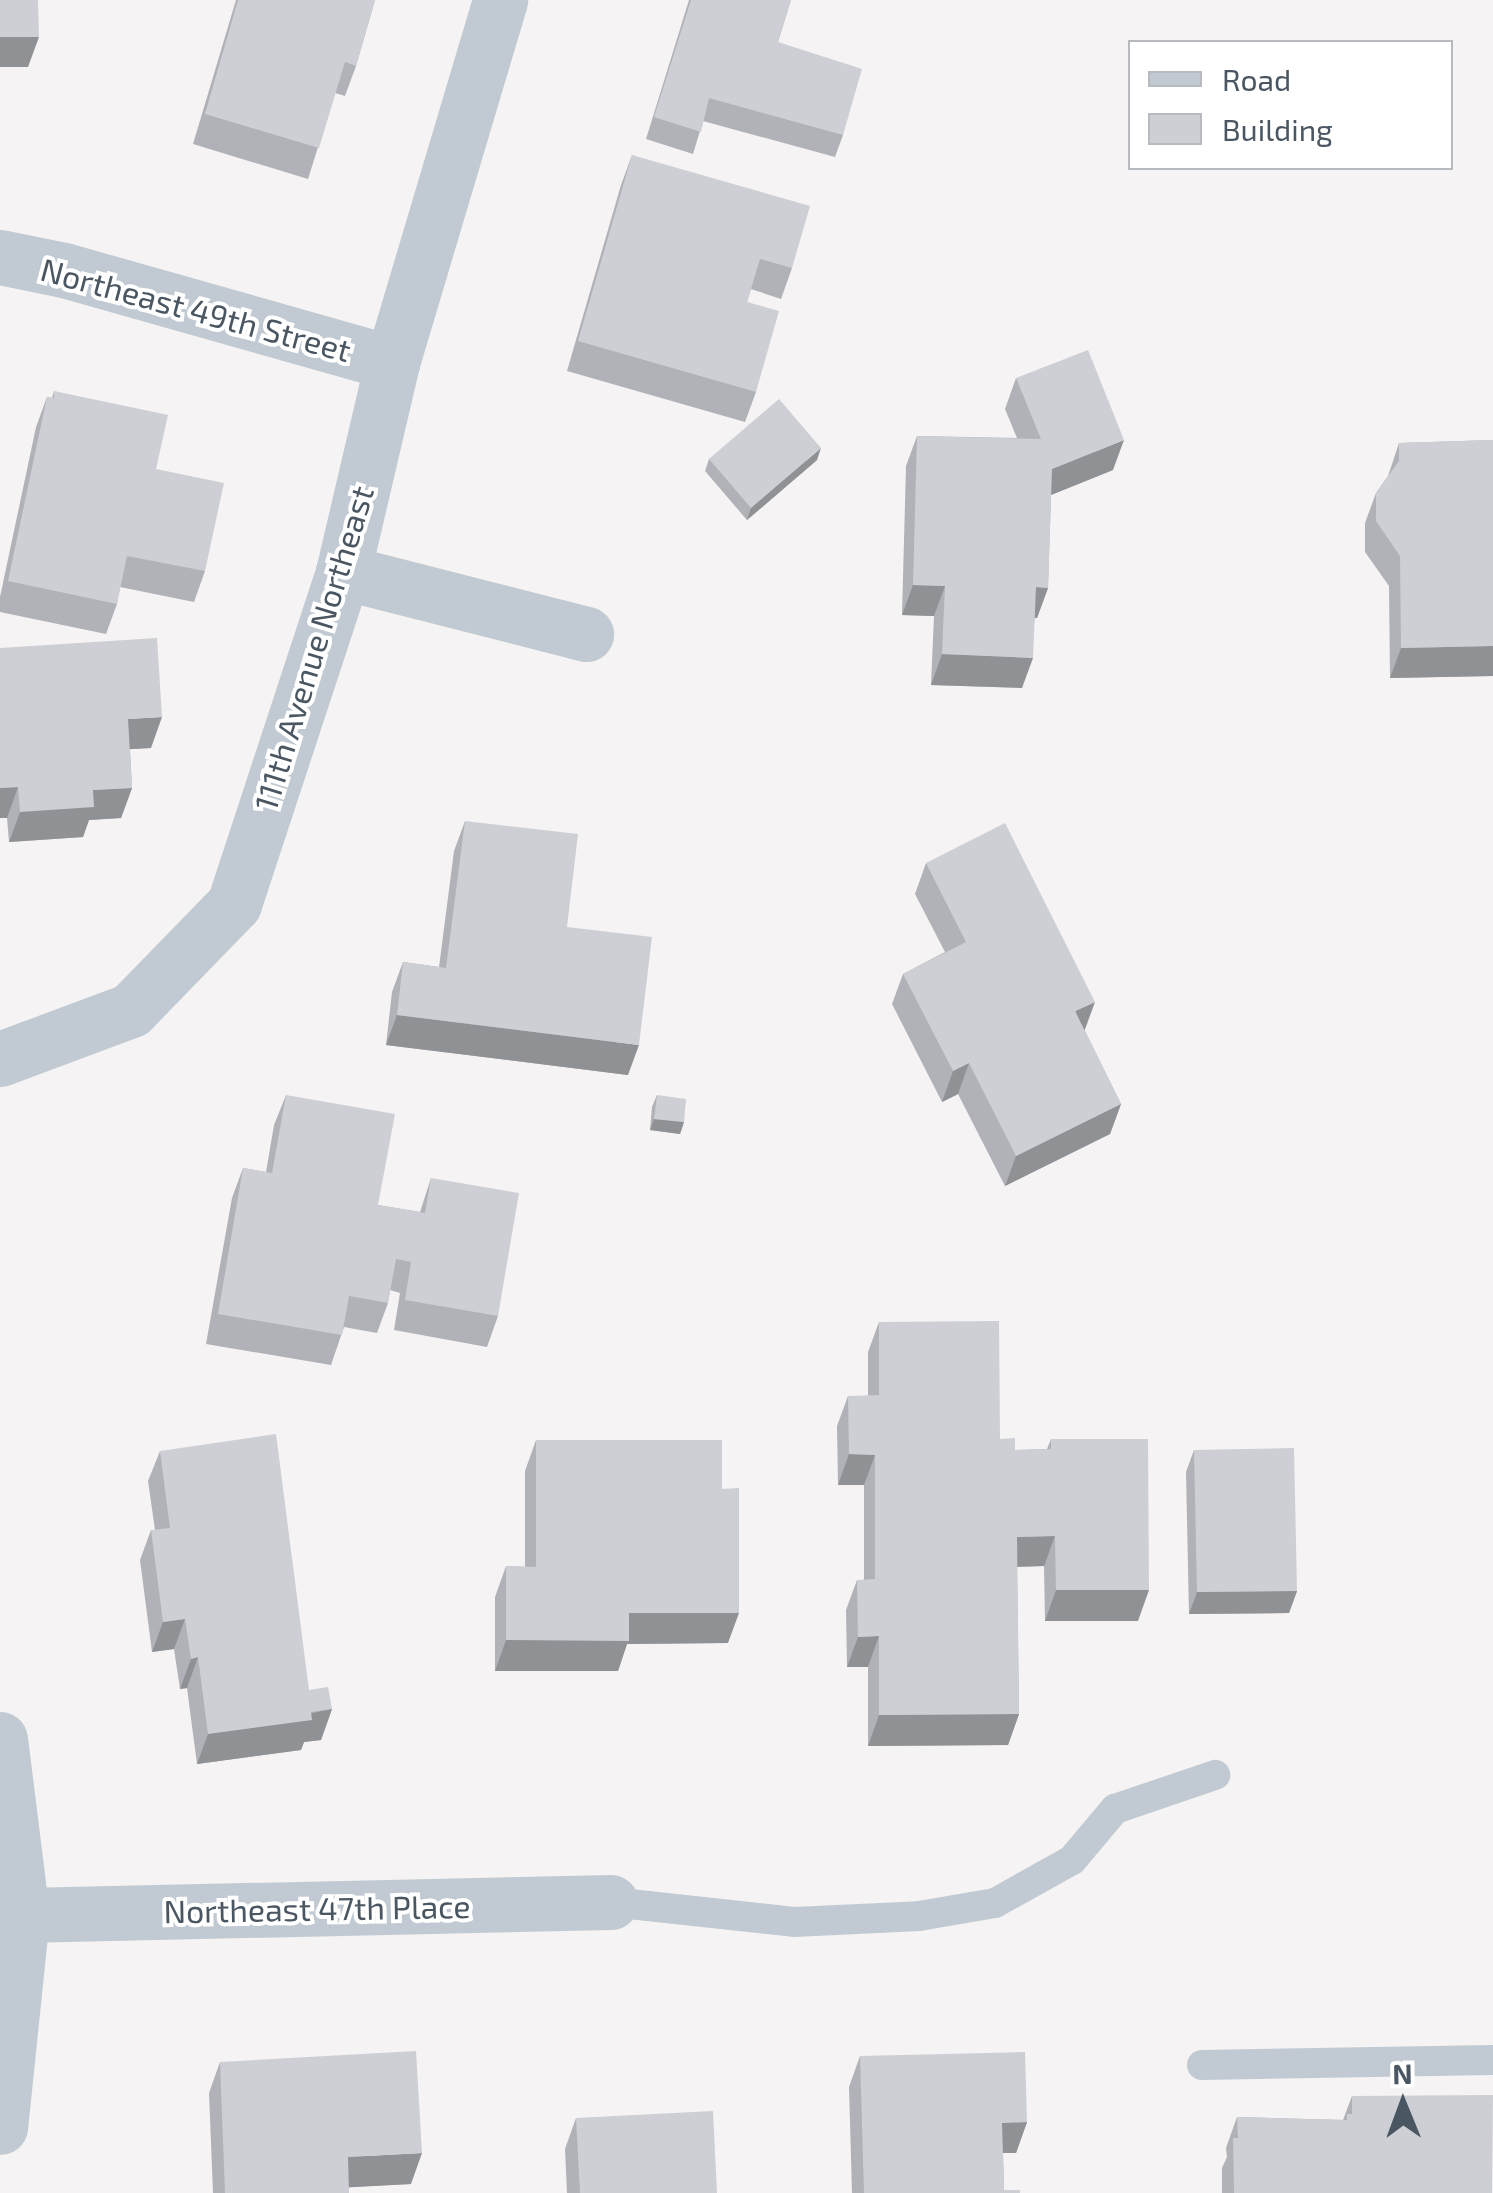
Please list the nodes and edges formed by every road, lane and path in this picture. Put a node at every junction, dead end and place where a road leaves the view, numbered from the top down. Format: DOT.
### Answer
graph roads {
  1 [pos="500,0"];
  2 [pos="0,257"];
  3 [pos="392,362"];
  4 [pos="343,572"];
  5 [pos="586,634"];
  6 [pos="0,1059"];
  7 [pos="0,1739"];
  8 [pos="1215,1775"];
  9 [pos="611,1902"];
  10 [pos="22,1915"];
  11 [pos="1493,2060"];
  12 [pos="1202,2065"];
  13 [pos="0,2127"];
  1 -- 3 [label="street, 111th Avenue Northeast"];
  2 -- 3 [label="street, Northeast 49th Street"];
  3 -- 4 [label="street, 111th Avenue Northeast"];
  4 -- 5 [label="street"];
  4 -- 6 [label="street, 111th Avenue Northeast"];
  7 -- 10 [label="street"];
  8 -- 9 [label="lane"];
  9 -- 10 [label="street, Northeast 47th Place"];
  10 -- 13 [label="street"];
  11 -- 12 [label="lane"];
}
